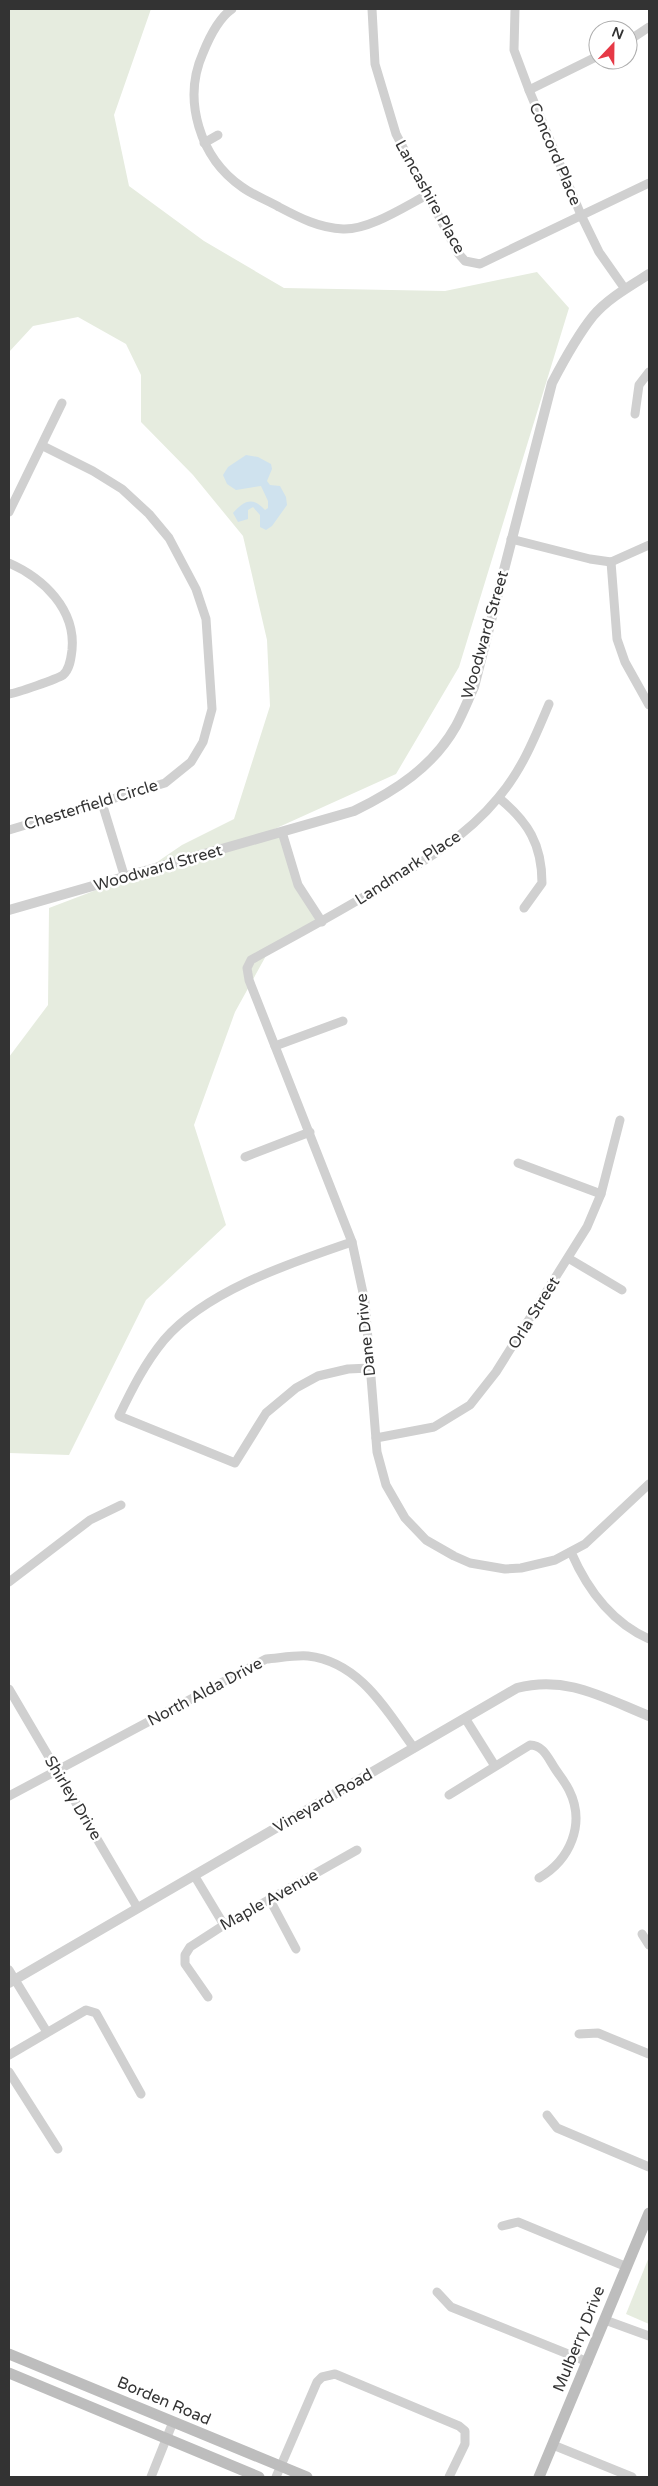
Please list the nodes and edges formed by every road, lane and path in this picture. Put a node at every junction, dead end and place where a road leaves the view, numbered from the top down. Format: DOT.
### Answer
graph roads {
  1 [pos="232,9"];
  2 [pos="372,9"];
  3 [pos="515,9"];
  4 [pos="649,27"];
  5 [pos="638,34"];
  6 [pos="588,61"];
  7 [pos="529,90"];
  8 [pos="218,135"];
  9 [pos="204,143"];
  10 [pos="649,183"];
  11 [pos="427,195"];
  12 [pos="581,215"];
  13 [pos="649,274"];
  14 [pos="625,289"];
  15 [pos="649,372"];
  16 [pos="62,403"];
  17 [pos="635,414"];
  18 [pos="43,446"];
  19 [pos="9,512"];
  20 [pos="511,540"];
  21 [pos="649,545"];
  22 [pos="611,562"];
  23 [pos="9,563"];
  24 [pos="9,694"];
  25 [pos="549,704"];
  26 [pos="649,705"];
  27 [pos="499,798"];
  28 [pos="102,803"];
  29 [pos="9,830"];
  30 [pos="282,832"];
  31 [pos="125,878"];
  32 [pos="524,908"];
  33 [pos="9,910"];
  34 [pos="322,922"];
  35 [pos="343,1021"];
  36 [pos="275,1046"];
  37 [pos="620,1120"];
  38 [pos="310,1132"];
  39 [pos="245,1157"];
  40 [pos="518,1163"];
  41 [pos="601,1194"];
  42 [pos="352,1242"];
  43 [pos="568,1258"];
  44 [pos="622,1290"];
  45 [pos="370,1368"];
  46 [pos="376,1438"];
  47 [pos="649,1484"];
  48 [pos="121,1504"];
  49 [pos="571,1552"];
  50 [pos="9,1582"];
  51 [pos="649,1639"];
  52 [pos="9,1689"];
  53 [pos="649,1716"];
  54 [pos="465,1718"];
  55 [pos="414,1748"];
  56 [pos="495,1766"];
  57 [pos="58,1772"];
  58 [pos="449,1795"];
  59 [pos="9,1796"];
  60 [pos="357,1850"];
  61 [pos="194,1875"];
  62 [pos="539,1878"];
  63 [pos="270,1900"];
  64 [pos="138,1907"];
  65 [pos="224,1925"];
  66 [pos="642,1934"];
  67 [pos="649,1945"];
  68 [pos="296,1949"];
  69 [pos="9,1970"];
  70 [pos="12,1981"];
  71 [pos="208,1996"];
  72 [pos="48,2032"];
  73 [pos="579,2034"];
  74 [pos="649,2054"];
  75 [pos="9,2056"];
  76 [pos="9,2072"];
  77 [pos="141,2094"];
  78 [pos="547,2115"];
  79 [pos="58,2149"];
  80 [pos="649,2167"];
  81 [pos="649,2213"];
  82 [pos="502,2226"];
  83 [pos="627,2267"];
  84 [pos="437,2292"];
  85 [pos="605,2320"];
  86 [pos="649,2336"];
  87 [pos="9,2354"];
  88 [pos="588,2362"];
  89 [pos="9,2373"];
  90 [pos="173,2422"];
  91 [pos="167,2439"];
  92 [pos="553,2445"];
  93 [pos="278,2472"];
  94 [pos="151,2477"];
  95 [pos="259,2477"];
  96 [pos="307,2477"];
  97 [pos="449,2477"];
  98 [pos="539,2477"];
  99 [pos="632,2477"];
  1 -- 9 [label="street"];
  2 -- 11 [label="street, Lancashire Place"];
  3 -- 7 [label="street, Concord Place"];
  4 -- 5 [label="street"];
  6 -- 7 [label="street"];
  7 -- 12 [label="street, Concord Place"];
  8 -- 9 [label="street"];
  9 -- 11 [label="street"];
  10 -- 12 [label="street, Lancashire Place"];
  11 -- 12 [label="street, Lancashire Place"];
  12 -- 14 [label="street, Concord Place"];
  13 -- 14 [label="street, Woodward Street"];
  14 -- 20 [label="street, Woodward Street"];
  15 -- 17 [label="street"];
  16 -- 18 [label="street"];
  18 -- 19 [label="street"];
  18 -- 28 [label="street, Chesterfield Circle"];
  20 -- 22 [label="street"];
  20 -- 30 [label="street, Woodward Street"];
  21 -- 22 [label="street"];
  22 -- 26 [label="street"];
  23 -- 24 [label="street"];
  25 -- 27 [label="street, Landmark Place"];
  27 -- 32 [label="street"];
  27 -- 34 [label="street, Landmark Place"];
  28 -- 29 [label="street, Chesterfield Circle"];
  28 -- 31 [label="street"];
  30 -- 31 [label="street, Woodward Street"];
  30 -- 34 [label="street"];
  31 -- 33 [label="street, Woodward Street"];
  34 -- 36 [label="street, Dane Drive"];
  35 -- 36 [label="street"];
  36 -- 38 [label="street, Dane Drive"];
  37 -- 41 [label="street, Orla Street"];
  38 -- 39 [label="street"];
  38 -- 42 [label="street, Dane Drive"];
  40 -- 41 [label="street"];
  41 -- 43 [label="street, Orla Street"];
  42 -- 45 [label="street, Dane Drive"];
  42 -- 45 [label="street"];
  43 -- 44 [label="street"];
  43 -- 46 [label="street, Orla Street"];
  45 -- 46 [label="street, Dane Drive"];
  46 -- 49 [label="street, Dane Drive"];
  47 -- 49 [label="street, Dane Drive"];
  48 -- 50 [label="street"];
  49 -- 51 [label="street"];
  52 -- 57 [label="street, Shirley Drive"];
  53 -- 54 [label="street, Vineyard Road"];
  54 -- 55 [label="street, Vineyard Road"];
  54 -- 56 [label="street"];
  55 -- 57 [label="street, North Alda Drive"];
  55 -- 61 [label="street, Vineyard Road"];
  56 -- 58 [label="street"];
  56 -- 62 [label="street"];
  57 -- 59 [label="street, North Alda Drive"];
  57 -- 64 [label="street, Shirley Drive"];
  60 -- 63 [label="street, Maple Avenue"];
  61 -- 64 [label="street, Vineyard Road"];
  61 -- 65 [label="street"];
  63 -- 65 [label="street, Maple Avenue"];
  63 -- 68 [label="street"];
  64 -- 70 [label="street, Vineyard Road"];
  65 -- 71 [label="street, Maple Avenue"];
  66 -- 67 [label="street"];
  69 -- 70 [label="street"];
  70 -- 72 [label="street"];
  72 -- 75 [label="street"];
  72 -- 77 [label="street"];
  73 -- 74 [label="street"];
  76 -- 79 [label="street"];
  78 -- 80 [label="street"];
  81 -- 83 [label="main road, Mulberry Drive"];
  82 -- 83 [label="street"];
  83 -- 85 [label="main road, Mulberry Drive"];
  84 -- 88 [label="street"];
  85 -- 86 [label="street"];
  85 -- 88 [label="main road, Mulberry Drive"];
  87 -- 90 [label="main road, Borden Road"];
  88 -- 92 [label="main road, Mulberry Drive"];
  89 -- 91 [label="main road, Borden Road"];
  90 -- 91 [label="street"];
  90 -- 93 [label="main road, Borden Road"];
  91 -- 94 [label="street"];
  91 -- 95 [label="main road, Borden Road"];
  92 -- 98 [label="main road, Mulberry Drive"];
  92 -- 99 [label="street"];
  93 -- 96 [label="main road, Borden Road"];
  93 -- 97 [label="street"];
}
